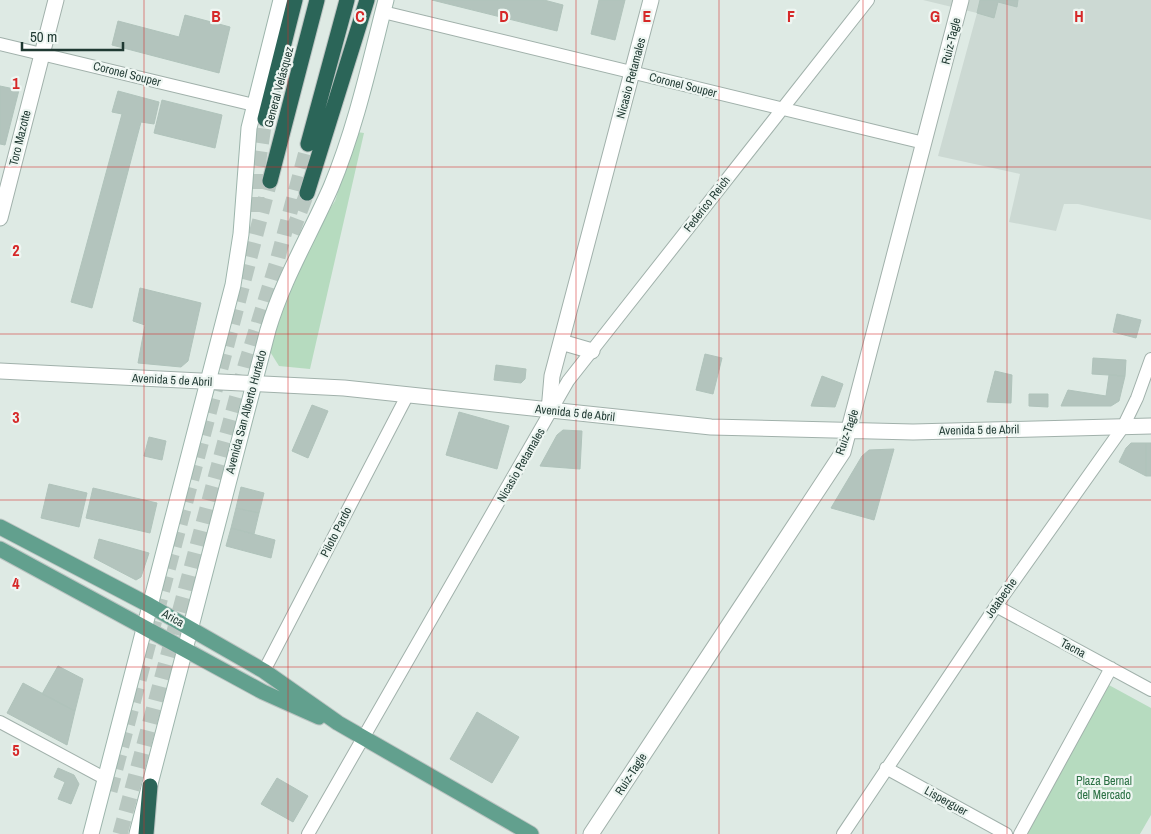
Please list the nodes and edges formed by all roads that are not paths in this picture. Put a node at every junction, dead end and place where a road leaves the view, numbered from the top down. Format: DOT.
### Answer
graph roads {
  1 [pos="56,0"];
  2 [pos="281,0"];
  3 [pos="295,0"];
  4 [pos="317,0"];
  5 [pos="347,0"];
  6 [pos="367,0"];
  7 [pos="651,0"];
  8 [pos="868,0"];
  9 [pos="961,0"];
  10 [pos="384,6"];
  11 [pos="0,44"];
  12 [pos="42,54"];
  13 [pos="632,72"];
  14 [pos="254,104"];
  15 [pos="782,109"];
  16 [pos="265,119"];
  17 [pos="924,143"];
  18 [pos="308,144"];
  19 [pos="270,181"];
  20 [pos="307,193"];
  21 [pos="0,218"];
  22 [pos="561,342"];
  23 [pos="592,351"];
  24 [pos="1151,359"];
  25 [pos="0,371"];
  26 [pos="208,383"];
  27 [pos="252,384"];
  28 [pos="408,394"];
  29 [pos="550,411"];
  30 [pos="1151,426"];
  31 [pos="1122,427"];
  32 [pos="850,432"];
  33 [pos="0,527"];
  34 [pos="0,549"];
  35 [pos="149,605"];
  36 [pos="996,606"];
  37 [pos="144,626"];
  38 [pos="190,628"];
  39 [pos="184,648"];
  40 [pos="1111,668"];
  41 [pos="264,671"];
  42 [pos="1151,690"];
  43 [pos="0,722"];
  44 [pos="338,723"];
  45 [pos="363,738"];
  46 [pos="886,768"];
  47 [pos="106,779"];
  48 [pos="150,786"];
  49 [pos="91,834"];
  50 [pos="137,834"];
  51 [pos="146,834"];
  52 [pos="308,834"];
  53 [pos="531,834"];
  54 [pos="591,834"];
  55 [pos="842,834"];
  56 [pos="1006,834"];
  57 [pos="1020,834"];
  1 -- 12 [label="street, Toro Mazotte"];
  2 -- 14 [label="street"];
  3 -- 16 [label="highway"];
  4 -- 19 [label="highway, General Velásquez"];
  5 -- 18 [label="highway"];
  6 -- 20 [label="highway"];
  7 -- 13 [label="street, Nicasio Retamales"];
  8 -- 15 [label="street, Federico Reich"];
  9 -- 17 [label="street, Ruiz-Tagle"];
  10 -- 13 [label="street, Coronel Souper"];
  10 -- 27 [label="street, Avenida San Alberto Hurtado"];
  11 -- 12 [label="street, Coronel Souper"];
  12 -- 14 [label="street, Coronel Souper"];
  12 -- 21 [label="street, Toro Mazotte"];
  13 -- 15 [label="street, Coronel Souper"];
  13 -- 22 [label="street, Nicasio Retamales"];
  14 -- 26 [label="street"];
  15 -- 17 [label="street, Coronel Souper"];
  15 -- 23 [label="street, Federico Reich"];
  17 -- 32 [label="street, Ruiz-Tagle"];
  22 -- 23 [label="street"];
  22 -- 29 [label="street, Nicasio Retamales"];
  23 -- 29 [label="street, Federico Reich"];
  24 -- 31 [label="street, Jotabeche"];
  25 -- 26 [label="street, Avenida 5 de Abril"];
  26 -- 27 [label="street, Avenida 5 de Abril"];
  26 -- 35 [label="street"];
  27 -- 28 [label="street, Avenida 5 de Abril"];
  27 -- 38 [label="street, Avenida San Alberto Hurtado"];
  28 -- 29 [label="street, Avenida 5 de Abril"];
  28 -- 41 [label="street, Piloto Pardo"];
  29 -- 32 [label="street, Avenida 5 de Abril"];
  29 -- 45 [label="street, Nicasio Retamales"];
  30 -- 31 [label="street, Avenida 5 de Abril"];
  31 -- 32 [label="street, Avenida 5 de Abril"];
  31 -- 36 [label="street, Jotabeche"];
  32 -- 54 [label="street, Ruiz-Tagle"];
  33 -- 35 [label="main road, Arica"];
  34 -- 37 [label="main road, Arica"];
  35 -- 37 [label="street"];
  35 -- 38 [label="main road, Arica"];
  36 -- 40 [label="street, Tacna"];
  36 -- 46 [label="street, Jotabeche"];
  37 -- 39 [label="main road, Arica"];
  37 -- 47 [label="street"];
  38 -- 39 [label="street, Avenida San Alberto Hurtado"];
  38 -- 41 [label="main road, Arica"];
  39 -- 44 [label="main road, Arica"];
  39 -- 48 [label="street, Avenida San Alberto Hurtado"];
  40 -- 42 [label="street, Tacna"];
  40 -- 57 [label="street"];
  41 -- 44 [label="main road, Arica"];
  43 -- 47 [label="street"];
  44 -- 45 [label="main road, Arica"];
  45 -- 52 [label="street, Nicasio Retamales"];
  45 -- 53 [label="main road, Arica"];
  46 -- 55 [label="street, Jotabeche"];
  46 -- 56 [label="street, Lisperguer"];
  47 -- 49 [label="street"];
  48 -- 50 [label="street, Avenida San Alberto Hurtado"];
  48 -- 51 [label="highway"];
}
